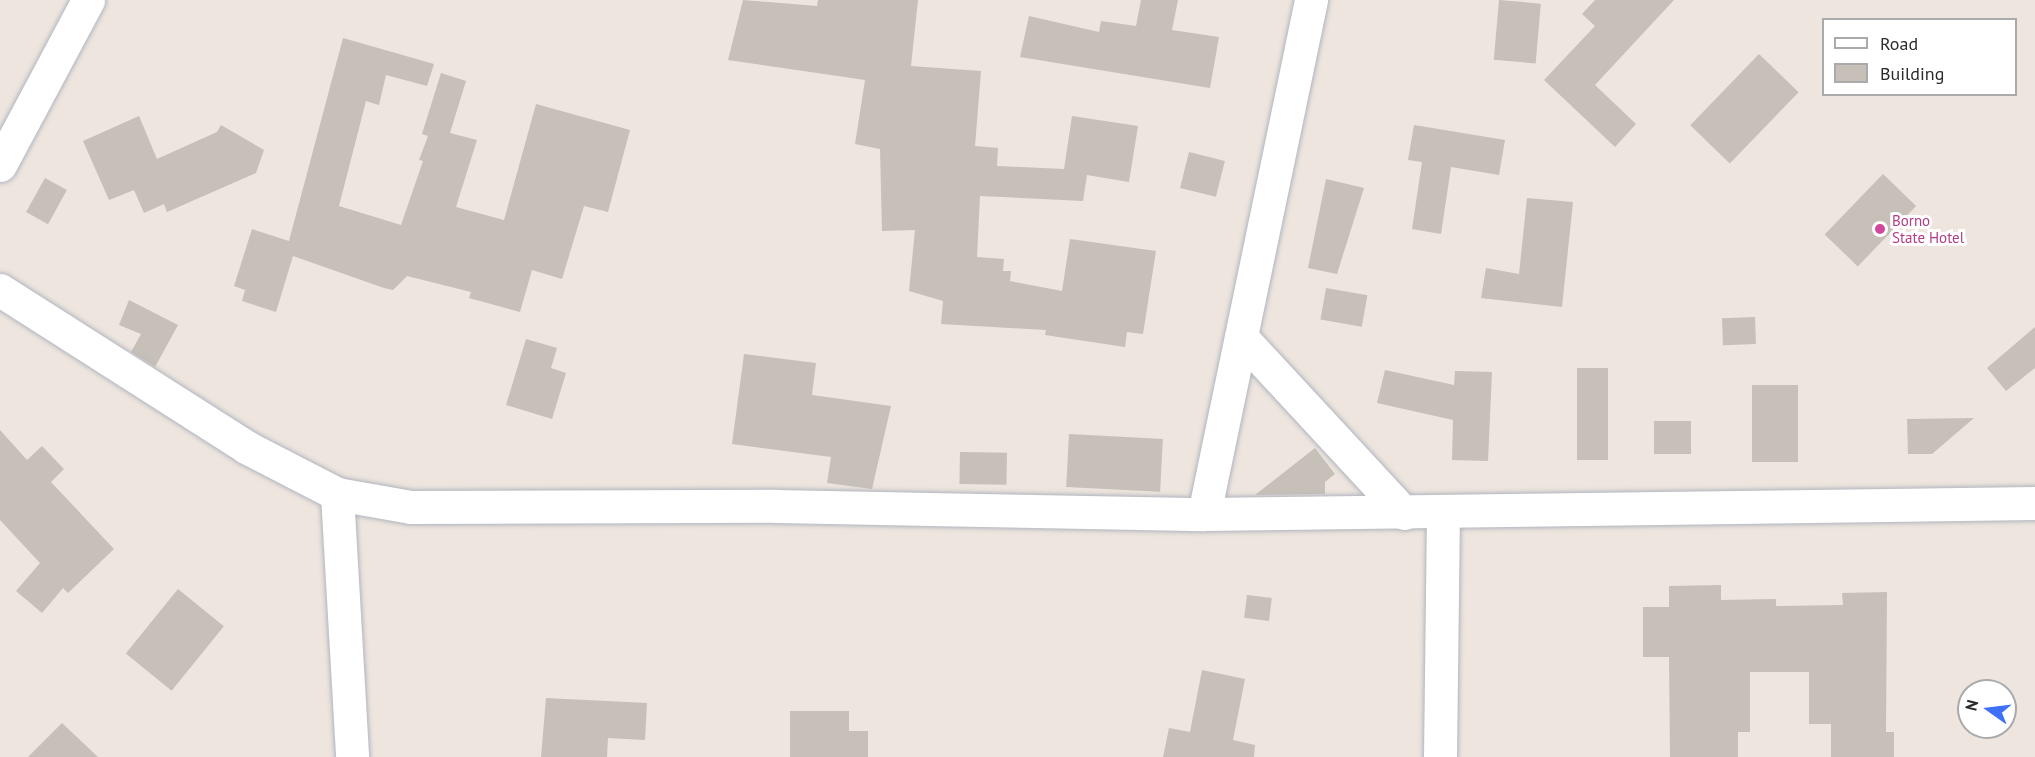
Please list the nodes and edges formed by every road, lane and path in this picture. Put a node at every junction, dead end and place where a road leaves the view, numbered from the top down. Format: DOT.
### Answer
graph roads {
  1 [pos="88,0"];
  2 [pos="1311,0"];
  3 [pos="0,165"];
  4 [pos="0,290"];
  5 [pos="1241,337"];
  6 [pos="337,494"];
  7 [pos="2035,503"];
  8 [pos="1404,513"];
  9 [pos="1443,513"];
  10 [pos="1204,514"];
  11 [pos="352,757"];
  12 [pos="1440,757"];
  1 -- 3 [label="street"];
  2 -- 5 [label="street"];
  4 -- 6 [label="street"];
  5 -- 8 [label="street"];
  5 -- 10 [label="street"];
  6 -- 10 [label="street"];
  6 -- 11 [label="street"];
  7 -- 9 [label="street"];
  8 -- 9 [label="street"];
  8 -- 10 [label="street"];
  9 -- 12 [label="street"];
}
